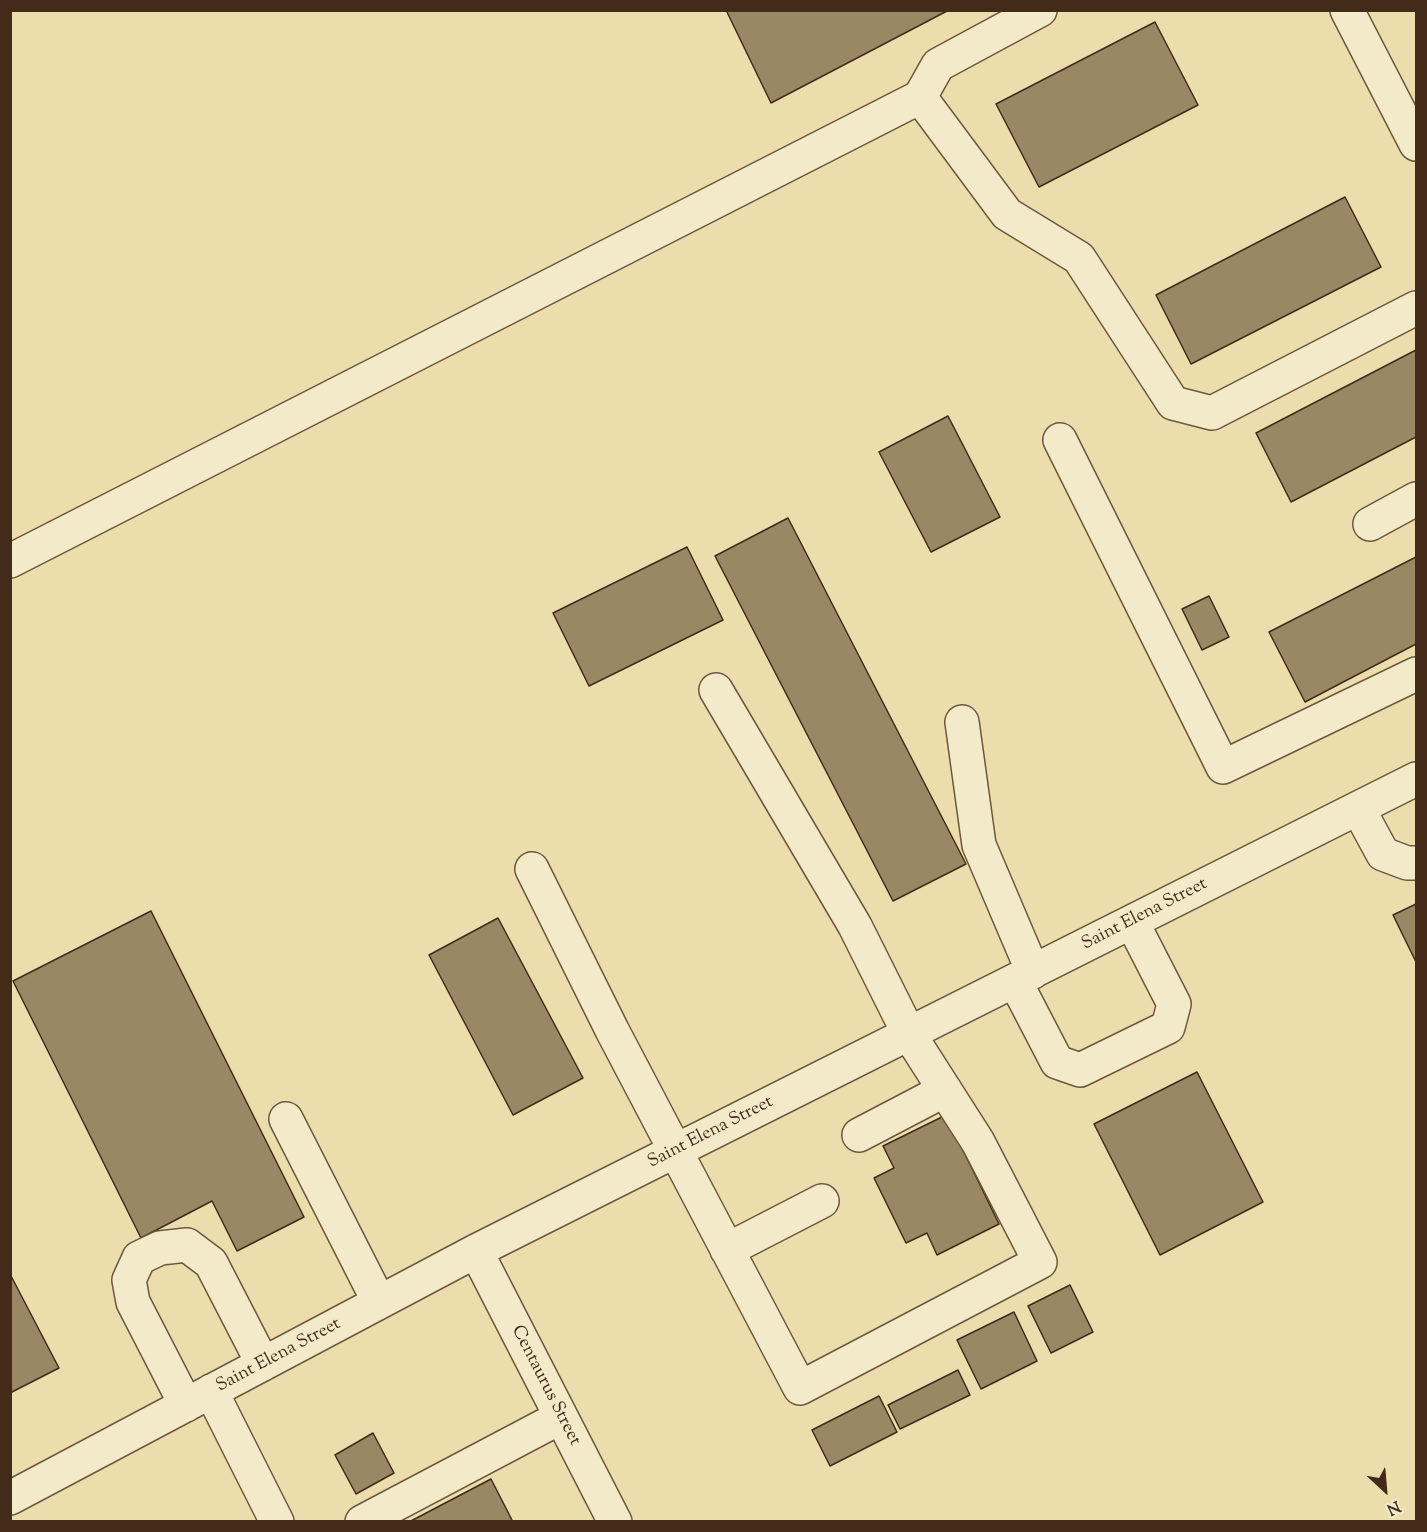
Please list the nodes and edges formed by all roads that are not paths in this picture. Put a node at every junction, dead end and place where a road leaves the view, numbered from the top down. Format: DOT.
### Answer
graph roads {
  1 [pos="1041,10"];
  2 [pos="1347,10"];
  3 [pos="920,97"];
  4 [pos="1416,144"];
  5 [pos="1416,308"];
  6 [pos="1060,440"];
  7 [pos="1416,499"];
  8 [pos="1370,524"];
  9 [pos="10,561"];
  10 [pos="1416,674"];
  11 [pos="716,690"];
  12 [pos="962,722"];
  13 [pos="1416,779"];
  14 [pos="1358,808"];
  15 [pos="1416,862"];
  16 [pos="532,869"];
  17 [pos="1132,922"];
  18 [pos="1024,976"];
  19 [pos="909,1034"];
  20 [pos="945,1090"];
  21 [pos="286,1119"];
  22 [pos="859,1135"];
  23 [pos="676,1151"];
  24 [pos="822,1201"];
  25 [pos="727,1250"];
  26 [pos="476,1251"];
  27 [pos="379,1302"];
  28 [pos="263,1364"];
  29 [pos="198,1398"];
  30 [pos="561,1417"];
  31 [pos="10,1498"];
  32 [pos="277,1521"];
  33 [pos="362,1521"];
  34 [pos="615,1521"];
  1 -- 3 [label="street"];
  2 -- 4 [label="street"];
  3 -- 5 [label="street"];
  3 -- 9 [label="street"];
  6 -- 10 [label="street"];
  7 -- 8 [label="street"];
  11 -- 19 [label="street"];
  12 -- 18 [label="street"];
  13 -- 14 [label="street, Saint Elena Street"];
  14 -- 15 [label="street"];
  14 -- 17 [label="street, Saint Elena Street"];
  16 -- 23 [label="street"];
  17 -- 18 [label="street, Saint Elena Street"];
  17 -- 18 [label="street"];
  18 -- 19 [label="street, Saint Elena Street"];
  19 -- 20 [label="street"];
  19 -- 23 [label="street, Saint Elena Street"];
  20 -- 22 [label="street"];
  20 -- 25 [label="street"];
  21 -- 27 [label="street"];
  23 -- 25 [label="street"];
  23 -- 26 [label="street, Saint Elena Street"];
  24 -- 25 [label="street"];
  26 -- 27 [label="street, Saint Elena Street"];
  26 -- 30 [label="street, Centaurus Street"];
  27 -- 28 [label="street, Saint Elena Street"];
  28 -- 29 [label="street, Saint Elena Street"];
  28 -- 29 [label="street"];
  29 -- 31 [label="street, Saint Elena Street"];
  29 -- 32 [label="street"];
  30 -- 33 [label="street"];
  30 -- 34 [label="street, Centaurus Street"];
}
